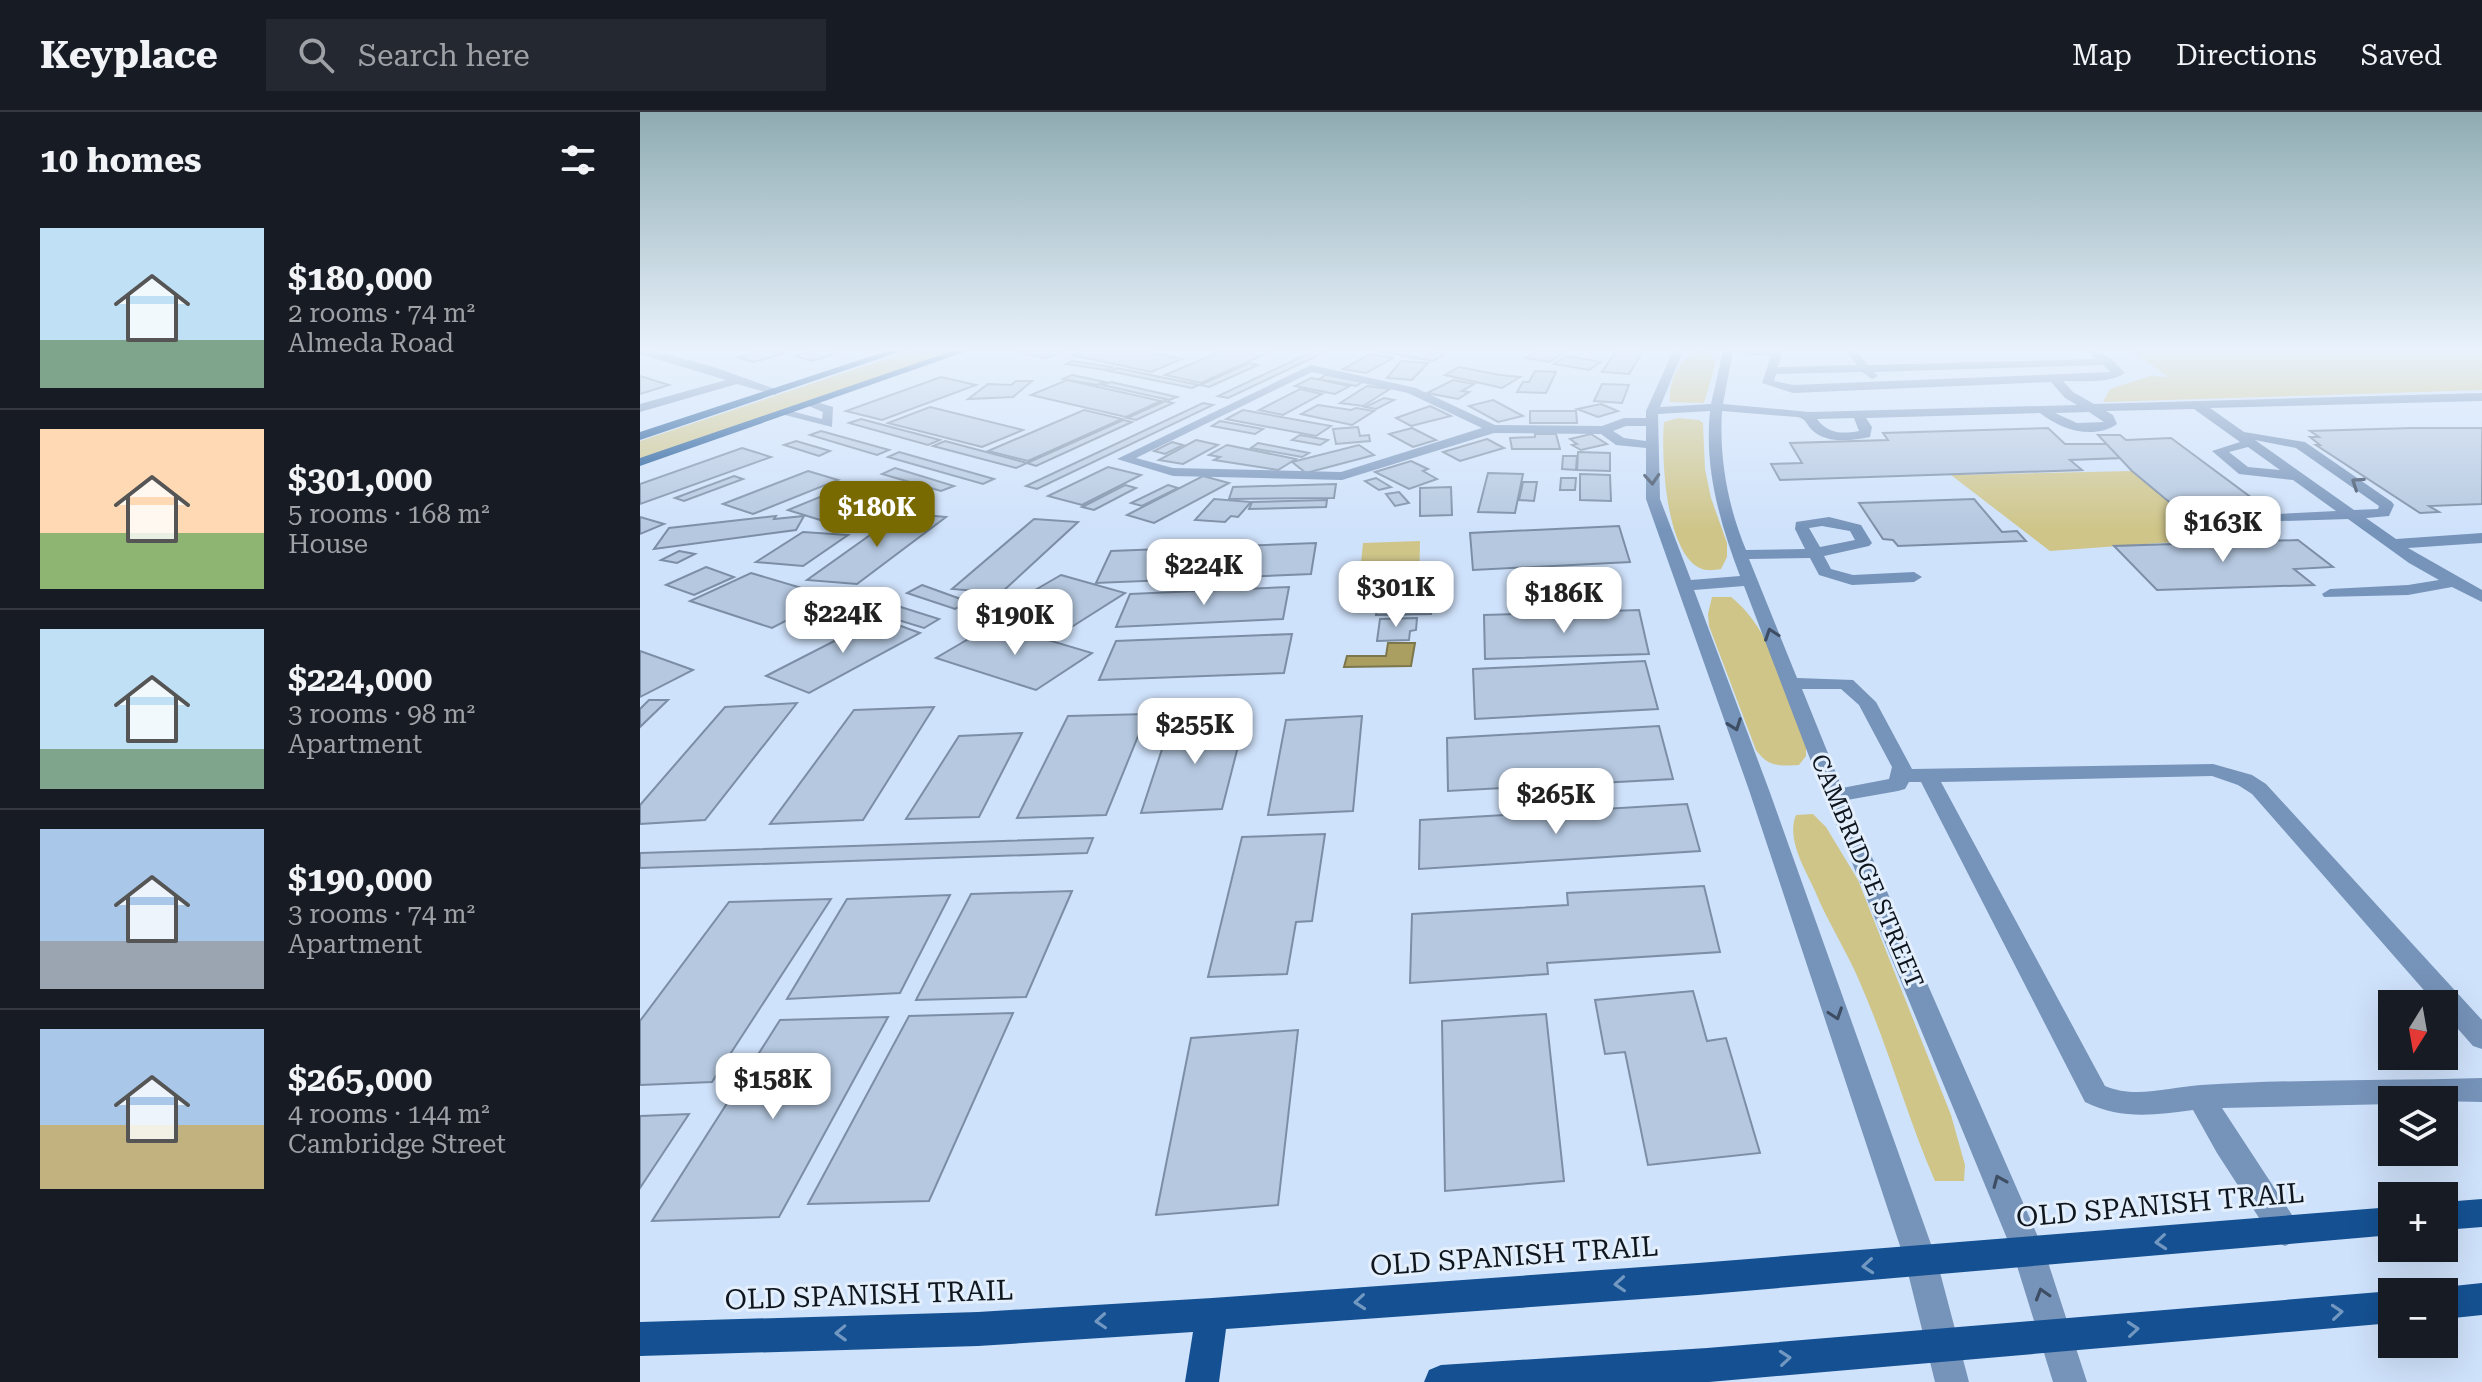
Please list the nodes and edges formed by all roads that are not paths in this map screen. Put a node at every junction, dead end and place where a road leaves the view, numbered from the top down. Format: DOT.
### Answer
graph roads {
  1 [pos="668,410"];
  2 [pos="717,410"];
  3 [pos="791,410"];
  4 [pos="829,410"];
  5 [pos="1224,410"];
  6 [pos="1454,410"];
  7 [pos="1653,410"];
  8 [pos="1891,410"];
  9 [pos="2044,410"];
  10 [pos="2096,410"];
  11 [pos="2204,410"];
  12 [pos="783,413"];
  13 [pos="1714,413"];
  14 [pos="1858,415"];
  15 [pos="1651,416"];
  16 [pos="1809,416"];
  17 [pos="640,419"];
  18 [pos="1493,429"];
  19 [pos="1604,430"];
  20 [pos="640,436"];
  21 [pos="2245,440"];
  22 [pos="1651,445"];
  23 [pos="640,462"];
  24 [pos="2297,476"];
  25 [pos="2352,515"];
  26 [pos="2256,519"];
  27 [pos="2482,538"];
  28 [pos="2393,544"];
  29 [pos="1741,555"];
  30 [pos="1914,577"];
  31 [pos="1752,580"];
  32 [pos="2457,585"];
  33 [pos="1683,586"];
  34 [pos="2330,594"];
  35 [pos="2482,597"];
  36 [pos="2482,606"];
  37 [pos="1790,683"];
  38 [pos="1900,776"];
  39 [pos="1928,776"];
  40 [pos="1835,797"];
  41 [pos="2482,1038"];
  42 [pos="2482,1090"];
  43 [pos="2201,1097"];
  44 [pos="2482,1213"];
  45 [pos="2458,1215"];
  46 [pos="2378,1222"];
  47 [pos="2285,1231"];
  48 [pos="2029,1253"];
  49 [pos="1921,1261"];
  50 [pos="2482,1299"];
  51 [pos="2458,1302"];
  52 [pos="2378,1308"];
  53 [pos="1212,1314"];
  54 [pos="2055,1336"];
  55 [pos="640,1339"];
  56 [pos="1943,1345"];
  57 [pos="1202,1382"];
  58 [pos="1441,1382"];
  59 [pos="1952,1382"];
  60 [pos="2070,1382"];
  1 -- 17 [label="street"];
  2 -- 20 [label="main road"];
  3 -- 12 [label="main road"];
  4 -- 12 [label="street"];
  5 -- 18 [label="street"];
  6 -- 18 [label="street"];
  7 -- 15 [label="street"];
  8 -- 14 [label="street"];
  9 -- 10 [label="street"];
  11 -- 21 [label="street"];
  12 -- 23 [label="main road"];
  13 -- 15 [label="street"];
  13 -- 16 [label="street"];
  13 -- 29 [label="street, CAMBRIDGE STREET"];
  14 -- 16 [label="street"];
  14 -- 16 [label="street"];
  15 -- 19 [label="street"];
  15 -- 22 [label="street"];
  18 -- 19 [label="street"];
  19 -- 22 [label="street"];
  21 -- 24 [label="street"];
  21 -- 24 [label="street"];
  25 -- 21 [label="street, one-way"];
  22 -- 33 [label="street, one-way"];
  24 -- 25 [label="street"];
  25 -- 26 [label="street"];
  25 -- 28 [label="street"];
  27 -- 28 [label="street"];
  28 -- 32 [label="street"];
  29 -- 30 [label="street"];
  29 -- 31 [label="street, CAMBRIDGE STREET"];
  31 -- 33 [label="street"];
  37 -- 31 [label="street, CAMBRIDGE STREET, one-way"];
  32 -- 34 [label="street"];
  32 -- 35 [label="street"];
  32 -- 36 [label="street"];
  33 -- 49 [label="street, one-way"];
  37 -- 38 [label="street"];
  37 -- 40 [label="street, CAMBRIDGE STREET"];
  38 -- 39 [label="street"];
  38 -- 40 [label="street"];
  39 -- 41 [label="street"];
  39 -- 43 [label="street"];
  48 -- 40 [label="street, CAMBRIDGE STREET, one-way"];
  42 -- 43 [label="street"];
  43 -- 47 [label="street"];
  44 -- 45 [label="main road"];
  46 -- 47 [label="main road, OLD SPANISH TRAIL"];
  47 -- 48 [label="main road, OLD SPANISH TRAIL, one-way"];
  48 -- 49 [label="main road, OLD SPANISH TRAIL"];
  54 -- 48 [label="street, CAMBRIDGE STREET, one-way"];
  49 -- 53 [label="main road, OLD SPANISH TRAIL, one-way"];
  49 -- 56 [label="street"];
  50 -- 51 [label="main road"];
  54 -- 52 [label="main road, one-way"];
  53 -- 55 [label="main road, OLD SPANISH TRAIL, one-way"];
  53 -- 57 [label="main road"];
  54 -- 56 [label="main road"];
  54 -- 60 [label="street, CAMBRIDGE STREET"];
  58 -- 56 [label="main road, one-way"];
  56 -- 59 [label="street"];
}
